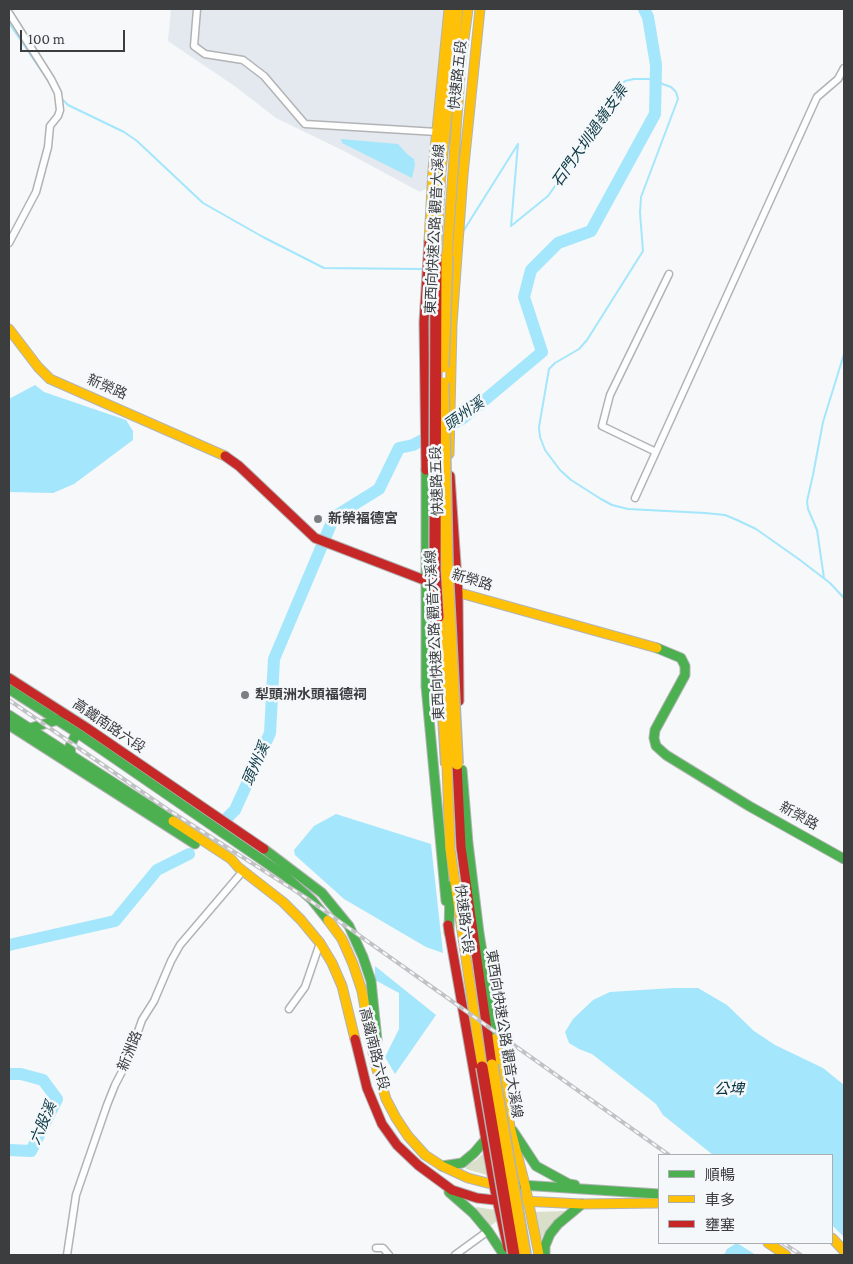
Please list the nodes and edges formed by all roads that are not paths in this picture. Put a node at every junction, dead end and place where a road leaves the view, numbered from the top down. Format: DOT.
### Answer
graph roads {
  1 [pos="197,9"];
  2 [pos="450,9"];
  3 [pos="458,9"];
  4 [pos="468,9"];
  5 [pos="480,9"];
  6 [pos="9,13"];
  7 [pos="844,68"];
  8 [pos="437,132"];
  9 [pos="9,243"];
  10 [pos="669,274"];
  11 [pos="9,329"];
  12 [pos="656,452"];
  13 [pos="635,498"];
  14 [pos="427,581"];
  15 [pos="458,593"];
  16 [pos="9,678"];
  17 [pos="9,689"];
  18 [pos="9,715"];
  19 [pos="71,718"];
  20 [pos="58,720"];
  21 [pos="9,725"];
  22 [pos="24,730"];
  23 [pos="79,734"];
  24 [pos="71,755"];
  25 [pos="452,764"];
  26 [pos="456,848"];
  27 [pos="844,859"];
  28 [pos="240,869"];
  29 [pos="449,933"];
  30 [pos="479,933"];
  31 [pos="320,943"];
  32 [pos="289,1009"];
  33 [pos="487,1066"];
  34 [pos="380,1078"];
  35 [pos="510,1127"];
  36 [pos="486,1139"];
  37 [pos="418,1165"];
  38 [pos="442,1166"];
  39 [pos="525,1185"];
  40 [pos="494,1186"];
  41 [pos="600,1191"];
  42 [pos="658,1194"];
  43 [pos="497,1201"];
  44 [pos="528,1201"];
  45 [pos="658,1203"];
  46 [pos="582,1204"];
  47 [pos="488,1231"];
  48 [pos="833,1239"];
  49 [pos="770,1244"];
  50 [pos="376,1248"];
  51 [pos="844,1251"];
  52 [pos="67,1255"];
  53 [pos="390,1255"];
  54 [pos="455,1255"];
  55 [pos="504,1255"];
  56 [pos="509,1255"];
  57 [pos="514,1255"];
  58 [pos="525,1255"];
  59 [pos="539,1255"];
  60 [pos="545,1255"];
  61 [pos="786,1255"];
  1 -- 8 [label="street"];
  2 -- 8 [label="main road, 快速路五段"];
  3 -- 25 [label="main road, 東西向快速公路 觀音大溪線, bridge"];
  4 -- 25 [label="main road, 東西向快速公路 觀音大溪線, bridge"];
  5 -- 15 [label="main road, 快速路五段"];
  6 -- 9 [label="street"];
  7 -- 12 [label="street"];
  8 -- 14 [label="main road, 快速路五段"];
  10 -- 12 [label="street"];
  11 -- 14 [label="main road, 新榮路"];
  12 -- 13 [label="street"];
  14 -- 15 [label="main road, 新榮路"];
  14 -- 29 [label="main road, 快速路六段"];
  15 -- 27 [label="main road, 新榮路"];
  15 -- 30 [label="main road, 快速路六段"];
  16 -- 19 [label="main road, 高鐵南路六段"];
  17 -- 20 [label="main road, 高鐵南路六段"];
  18 -- 22 [label="main road, 高鐵南路六段"];
  19 -- 20 [label="main road"];
  19 -- 34 [label="main road, 高鐵南路六段"];
  20 -- 22 [label="main road"];
  20 -- 23 [label="main road, 高鐵南路六段"];
  21 -- 22 [label="main road, 高鐵南路六段"];
  22 -- 24 [label="main road, 高鐵南路六段"];
  22 -- 28 [label="main road, 高鐵南路六段"];
  23 -- 24 [label="main road"];
  23 -- 34 [label="main road, 高鐵南路六段"];
  24 -- 28 [label="main road, 高鐵南路六段"];
  25 -- 26 [label="main road, 東西向快速公路 觀音大溪線"];
  26 -- 29 [label="main road"];
  26 -- 30 [label="main road"];
  26 -- 33 [label="main road, 東西向快速公路 觀音大溪線"];
  28 -- 31 [label="main road, 高鐵南路六段"];
  28 -- 52 [label="street, 新洲路"];
  29 -- 36 [label="main road, 快速路六段"];
  30 -- 35 [label="main road, 快速路六段"];
  31 -- 32 [label="street"];
  31 -- 37 [label="main road, 高鐵南路六段"];
  33 -- 57 [label="main road, 東西向快速公路 觀音大溪線, bridge"];
  33 -- 58 [label="main road, 東西向快速公路 觀音大溪線, bridge"];
  34 -- 38 [label="main road, 高鐵南路六段"];
  35 -- 39 [label="main road, 快速路六段"];
  35 -- 41 [label="main road"];
  36 -- 38 [label="main road"];
  36 -- 40 [label="main road, 快速路六段"];
  37 -- 43 [label="main road, 高鐵南路六段"];
  37 -- 47 [label="main road"];
  38 -- 40 [label="main road, 高鐵南路六段"];
  39 -- 40 [label="main road, 高鐵南路六段"];
  39 -- 41 [label="main road, 高鐵南路六段"];
  39 -- 44 [label="main road, 快速路六段"];
  40 -- 43 [label="main road, 快速路六段"];
  41 -- 42 [label="main road, 高鐵南路六段"];
  43 -- 44 [label="main road, 高鐵南路六段"];
  43 -- 56 [label="main road, 快速路六段"];
  44 -- 46 [label="main road, 高鐵南路六段"];
  44 -- 59 [label="main road, 快速路六段"];
  45 -- 46 [label="main road, 高鐵南路六段"];
  46 -- 60 [label="main road"];
  47 -- 54 [label="street"];
  47 -- 55 [label="main road"];
  48 -- 51 [label="main road"];
  49 -- 61 [label="main road"];
  50 -- 53 [label="street"];
}
